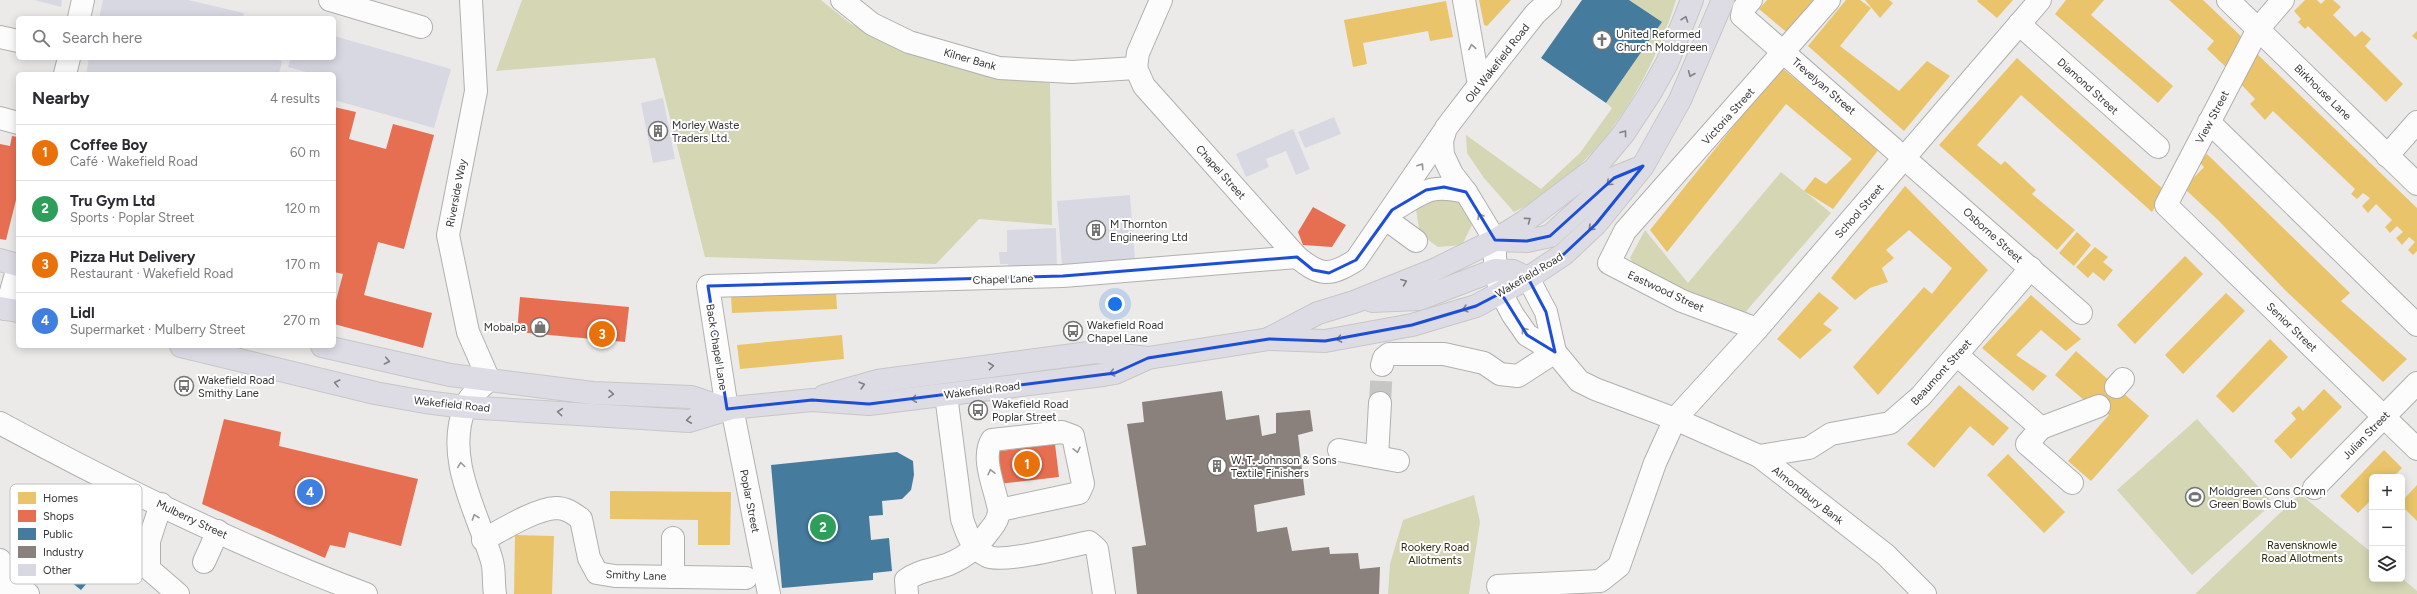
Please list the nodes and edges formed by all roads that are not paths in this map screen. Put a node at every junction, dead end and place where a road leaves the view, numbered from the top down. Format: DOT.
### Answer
graph roads {
  1 [pos="83,0"];
  2 [pos="330,0"];
  3 [pos="470,0"];
  4 [pos="842,0"];
  5 [pos="1161,0"];
  6 [pos="1464,0"];
  7 [pos="1550,0"];
  8 [pos="1692,0"];
  9 [pos="1723,0"];
  10 [pos="1829,0"];
  11 [pos="2040,0"];
  12 [pos="2228,0"];
  13 [pos="2283,0"];
  14 [pos="1746,8"];
  15 [pos="79,16"];
  16 [pos="2019,24"];
  17 [pos="421,27"];
  18 [pos="2258,29"];
  19 [pos="0,37"];
  20 [pos="16,41"];
  21 [pos="1785,52"];
  22 [pos="68,60"];
  23 [pos="1136,68"];
  24 [pos="66,72"];
  25 [pos="1479,85"];
  26 [pos="0,118"];
  27 [pos="16,122"];
  28 [pos="2209,122"];
  29 [pos="2417,122"];
  30 [pos="1446,128"];
  31 [pos="2158,147"];
  32 [pos="2388,156"];
  33 [pos="1905,157"];
  34 [pos="1643,166"];
  35 [pos="2417,184"];
  36 [pos="1466,192"];
  37 [pos="2166,205"];
  38 [pos="1389,215"];
  39 [pos="1625,231"];
  40 [pos="1495,240"];
  41 [pos="1416,241"];
  42 [pos="0,260"];
  43 [pos="1305,264"];
  44 [pos="16,265"];
  45 [pos="2031,268"];
  46 [pos="1495,270"];
  47 [pos="16,273"];
  48 [pos="1528,278"];
  49 [pos="708,286"];
  50 [pos="1501,293"];
  51 [pos="1354,302"];
  52 [pos="6,310"];
  53 [pos="2081,313"];
  54 [pos="2417,325"];
  55 [pos="1757,329"];
  56 [pos="1269,339"];
  57 [pos="189,348"];
  58 [pos="331,348"];
  59 [pos="1555,352"];
  60 [pos="1957,355"];
  61 [pos="1148,358"];
  62 [pos="1382,365"];
  63 [pos="489,380"];
  64 [pos="2417,383"];
  65 [pos="946,395"];
  66 [pos="812,400"];
  67 [pos="1380,403"];
  68 [pos="2099,406"];
  69 [pos="465,407"];
  70 [pos="729,408"];
  71 [pos="2384,417"];
  72 [pos="1675,419"];
  73 [pos="0,423"];
  74 [pos="2041,428"];
  75 [pos="2417,449"];
  76 [pos="1339,450"];
  77 [pos="1759,456"];
  78 [pos="2072,482"];
  79 [pos="120,484"];
  80 [pos="2314,488"];
  81 [pos="142,495"];
  82 [pos="161,504"];
  83 [pos="1000,510"];
  84 [pos="218,531"];
  85 [pos="672,538"];
  86 [pos="483,540"];
  87 [pos="976,549"];
  88 [pos="204,562"];
  89 [pos="672,576"];
  90 [pos="746,578"];
  91 [pos="14,584"];
  92 [pos="1498,586"];
  93 [pos="493,592"];
  94 [pos="28,594"];
  95 [pos="178,594"];
  96 [pos="366,594"];
  97 [pos="769,594"];
  98 [pos="907,594"];
  99 [pos="1104,594"];
  100 [pos="1925,594"];
  1 -- 15 [label="street"];
  2 -- 17 [label="street"];
  3 -- 63 [label="street, Riverside Way"];
  4 -- 23 [label="street, Kilner Bank"];
  5 -- 23 [label="street"];
  25 -- 6 [label="street, one-way"];
  7 -- 25 [label="street, Old Wakefield Road"];
  40 -- 8 [label="highway, Wakefield Road, one-way"];
  9 -- 34 [label="highway, Wakefield Road, one-way"];
  10 -- 21 [label="street, Victoria Street"];
  11 -- 16 [label="street, School Street"];
  12 -- 18 [label="street, Birkhouse Lane"];
  13 -- 18 [label="street, View Street"];
  14 -- 21 [label="street, Trevelyan Street"];
  16 -- 31 [label="street, Diamond Street"];
  16 -- 33 [label="street, School Street"];
  18 -- 28 [label="street, View Street"];
  18 -- 32 [label="street, Birkhouse Lane"];
  19 -- 20 [label="street"];
  21 -- 33 [label="street, Trevelyan Street"];
  21 -- 39 [label="street, Victoria Street"];
  22 -- 24 [label="street"];
  23 -- 43 [label="street, Chapel Street"];
  25 -- 30 [label="street, Old Wakefield Road"];
  26 -- 27 [label="street"];
  28 -- 37 [label="street, View Street"];
  28 -- 54 [label="street"];
  29 -- 32 [label="street"];
  30 -- 36 [label="street, Old Wakefield Road"];
  38 -- 30 [label="street, Old Wakefield Road, one-way"];
  32 -- 35 [label="street, Birkhouse Lane"];
  33 -- 45 [label="street, Osborne Street"];
  33 -- 55 [label="street, School Street"];
  34 -- 40 [label="highway, one-way"];
  34 -- 48 [label="highway, Wakefield Road, one-way"];
  36 -- 38 [label="street, Old Wakefield Road"];
  40 -- 36 [label="street, Old Wakefield Road, one-way"];
  37 -- 71 [label="street, Senior Street"];
  38 -- 41 [label="street"];
  38 -- 43 [label="street, Old Wakefield Road"];
  39 -- 55 [label="street, Eastwood Street"];
  40 -- 46 [label="street, Almondbury Bank"];
  51 -- 40 [label="highway, Wakefield Road, one-way"];
  42 -- 44 [label="highway"];
  43 -- 49 [label="street, Chapel Lane"];
  45 -- 53 [label="street, Osborne Street"];
  45 -- 60 [label="street, Beaumont Street"];
  46 -- 48 [label="highway"];
  46 -- 50 [label="street, Almondbury Bank"];
  46 -- 51 [label="highway"];
  47 -- 52 [label="street"];
  48 -- 50 [label="highway, Wakefield Road"];
  48 -- 59 [label="street, Almondbury Bank"];
  49 -- 70 [label="street, Back Chapel Lane"];
  50 -- 56 [label="highway, Wakefield Road, one-way"];
  59 -- 50 [label="street, Almondbury Bank, one-way"];
  51 -- 56 [label="highway, Wakefield Road"];
  55 -- 72 [label="street, School Street"];
  56 -- 61 [label="highway, Wakefield Road"];
  69 -- 57 [label="highway, Wakefield Road, one-way"];
  58 -- 63 [label="highway, Wakefield Road, one-way"];
  59 -- 62 [label="street"];
  59 -- 72 [label="street, Almondbury Bank"];
  60 -- 74 [label="street"];
  60 -- 77 [label="street, Beaumont Street"];
  61 -- 65 [label="highway, Wakefield Road, one-way"];
  66 -- 61 [label="highway, Wakefield Road, one-way"];
  63 -- 69 [label="street"];
  63 -- 70 [label="highway, Wakefield Road, one-way"];
  64 -- 71 [label="street, Julian Street"];
  65 -- 66 [label="highway, Wakefield Road, one-way"];
  65 -- 87 [label="street"];
  66 -- 70 [label="highway, Wakefield Road"];
  67 -- 76 [label="street"];
  68 -- 74 [label="street"];
  70 -- 69 [label="highway, Wakefield Road, one-way"];
  86 -- 69 [label="street, one-way"];
  70 -- 97 [label="street, Poplar Street"];
  71 -- 75 [label="street, Senior Street"];
  71 -- 80 [label="street, Julian Street"];
  72 -- 77 [label="street, Almondbury Bank"];
  72 -- 92 [label="street"];
  73 -- 79 [label="street, Mulberry Street"];
  74 -- 78 [label="street"];
  77 -- 100 [label="street, Almondbury Bank"];
  81 -- 82 [label="street, Mulberry Street"];
  82 -- 84 [label="street, Mulberry Street"];
  82 -- 95 [label="street"];
  83 -- 83 [label="street, one-way"];
  83 -- 87 [label="street"];
  84 -- 88 [label="street"];
  84 -- 96 [label="street, Mulberry Street"];
  85 -- 89 [label="street, Smithy Lane"];
  86 -- 89 [label="street, Smithy Lane"];
  86 -- 93 [label="street"];
  87 -- 98 [label="street"];
  87 -- 99 [label="street"];
  89 -- 90 [label="street, Smithy Lane"];
  91 -- 94 [label="street"];
}
